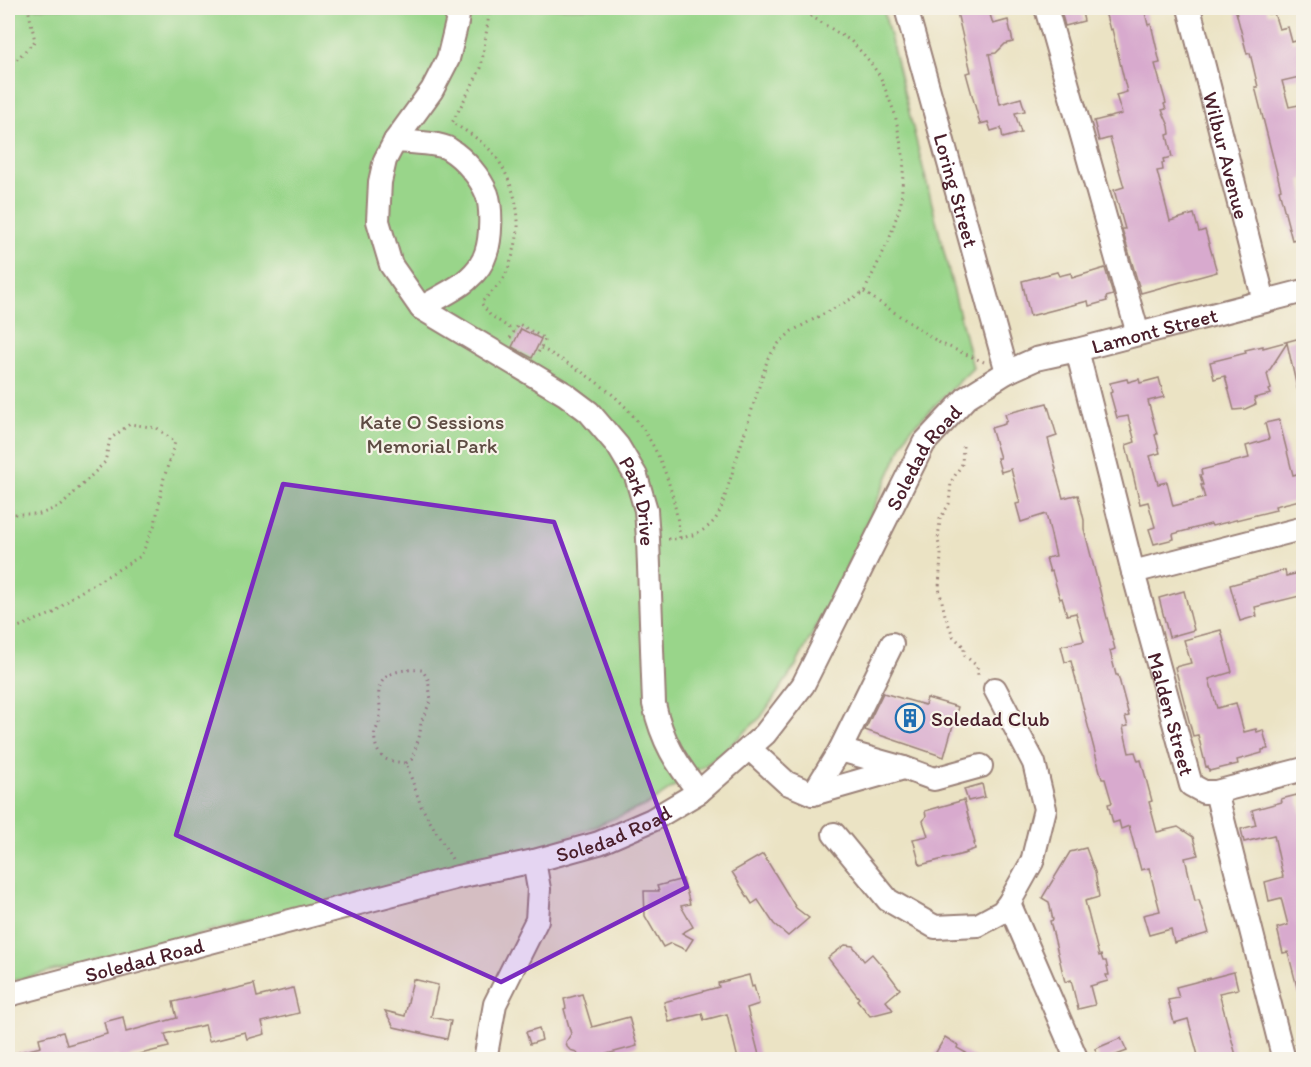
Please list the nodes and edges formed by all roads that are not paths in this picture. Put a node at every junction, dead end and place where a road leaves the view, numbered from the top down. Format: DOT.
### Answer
graph roads {
  1 [pos="459,8"];
  2 [pos="906,8"];
  3 [pos="1046,8"];
  4 [pos="1189,8"];
  5 [pos="395,141"];
  6 [pos="1304,291"];
  7 [pos="1264,301"];
  8 [pos="421,308"];
  9 [pos="1138,334"];
  10 [pos="1077,350"];
  11 [pos="1007,372"];
  12 [pos="1304,528"];
  13 [pos="1133,572"];
  14 [pos="892,644"];
  15 [pos="995,689"];
  16 [pos="749,748"];
  17 [pos="840,750"];
  18 [pos="981,766"];
  19 [pos="904,768"];
  20 [pos="1304,769"];
  21 [pos="699,792"];
  22 [pos="1216,792"];
  23 [pos="813,794"];
  24 [pos="834,834"];
  25 [pos="534,861"];
  26 [pos="1009,903"];
  27 [pos="8,995"];
  28 [pos="485,1059"];
  29 [pos="1077,1059"];
  30 [pos="1284,1059"];
  1 -- 5 [label="street, Park Drive"];
  2 -- 11 [label="street, Loring Street"];
  3 -- 9 [label="street"];
  4 -- 7 [label="street, Wilbur Avenue"];
  5 -- 8 [label="street, Park Drive"];
  5 -- 8 [label="street"];
  6 -- 7 [label="street, Lamont Street"];
  7 -- 9 [label="street, Lamont Street"];
  8 -- 21 [label="street, Park Drive"];
  9 -- 10 [label="street, Lamont Street"];
  10 -- 11 [label="street, Lamont Street"];
  10 -- 13 [label="street, Malden Street"];
  11 -- 16 [label="street, Soledad Road"];
  12 -- 13 [label="street"];
  13 -- 22 [label="street, Malden Street"];
  14 -- 17 [label="street"];
  15 -- 26 [label="street"];
  16 -- 21 [label="street, Soledad Road"];
  16 -- 23 [label="street"];
  17 -- 19 [label="street"];
  17 -- 23 [label="street"];
  18 -- 19 [label="street"];
  19 -- 23 [label="street"];
  20 -- 22 [label="street"];
  21 -- 25 [label="street, Soledad Road"];
  22 -- 30 [label="street, Malden Street"];
  24 -- 26 [label="street"];
  25 -- 27 [label="street, Soledad Road"];
  25 -- 28 [label="street"];
  26 -- 29 [label="street"];
}
